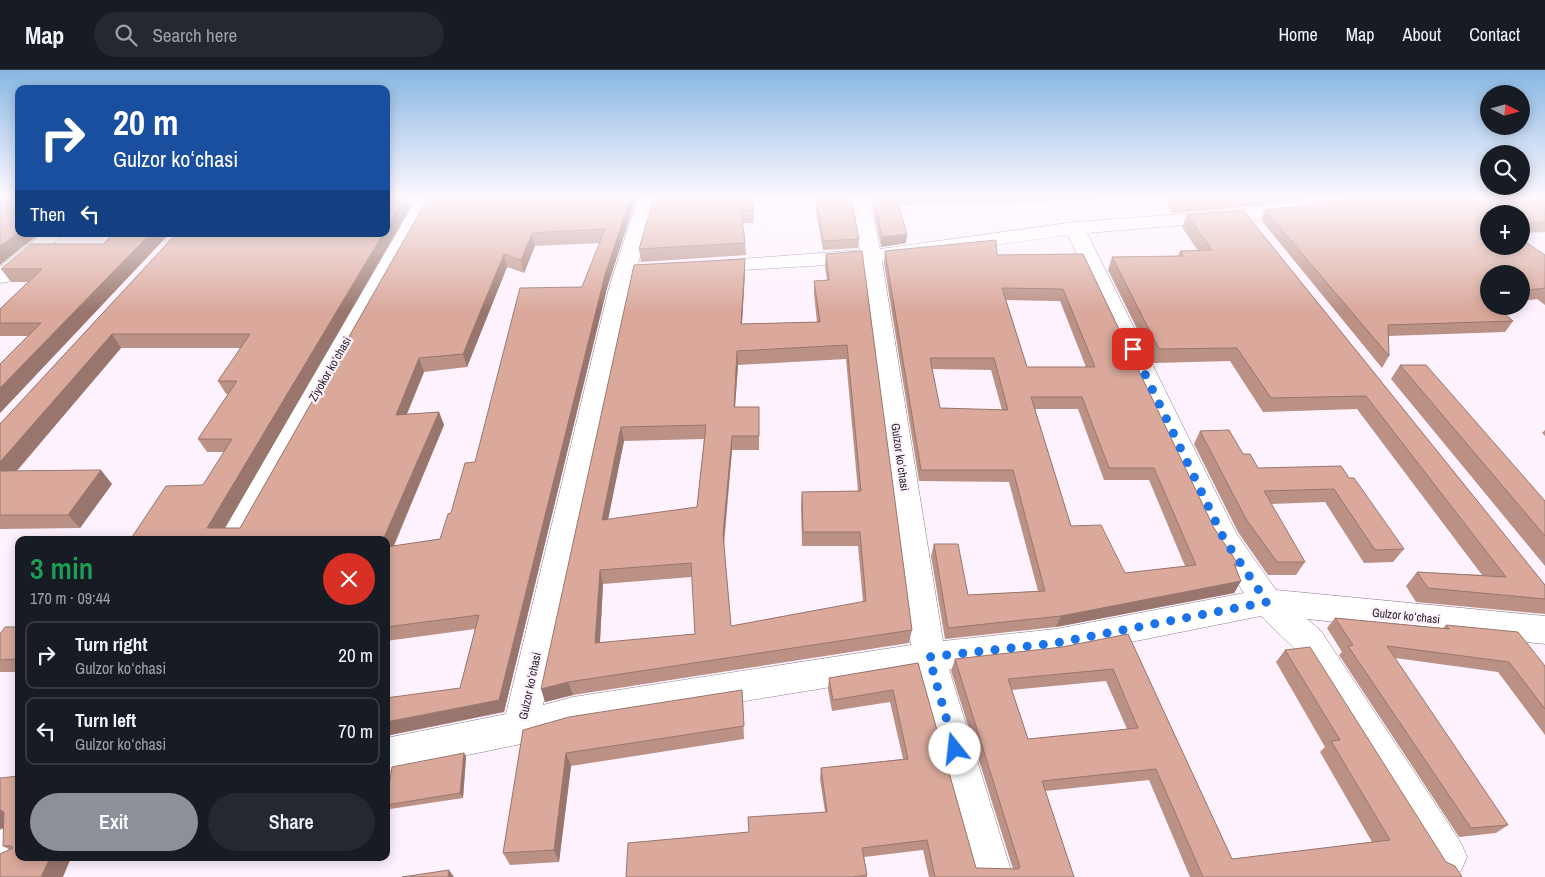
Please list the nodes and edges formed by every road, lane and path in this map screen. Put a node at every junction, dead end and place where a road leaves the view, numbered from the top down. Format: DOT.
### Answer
graph roads {
  1 [pos="406,236"];
  2 [pos="641,236"];
  3 [pos="867,236"];
  4 [pos="1019,236"];
  5 [pos="1079,236"];
  6 [pos="50,237"];
  7 [pos="871,256"];
  8 [pos="684,267"];
  9 [pos="0,277"];
  10 [pos="235,536"];
  11 [pos="1267,602"];
  12 [pos="1545,630"];
  13 [pos="929,657"];
  14 [pos="521,728"];
  15 [pos="390,754"];
  16 [pos="15,844"];
  17 [pos="0,850"];
  18 [pos="1447,857"];
  19 [pos="993,877"];
  1 -- 10 [label="street, Ziyokor koʻchasi"];
  2 -- 14 [label="street, Gulzor koʻchasi"];
  3 -- 7 [label="street, Gulzor koʻchasi"];
  4 -- 7 [label="street"];
  5 -- 11 [label="street"];
  6 -- 9 [label="street"];
  7 -- 8 [label="street"];
  7 -- 13 [label="street, Gulzor koʻchasi"];
  11 -- 12 [label="street, Gulzor koʻchasi"];
  11 -- 13 [label="street, Gulzor koʻchasi"];
  11 -- 18 [label="street"];
  13 -- 14 [label="street, Gulzor koʻchasi"];
  13 -- 19 [label="street"];
  14 -- 15 [label="street"];
  16 -- 17 [label="street"];
}
